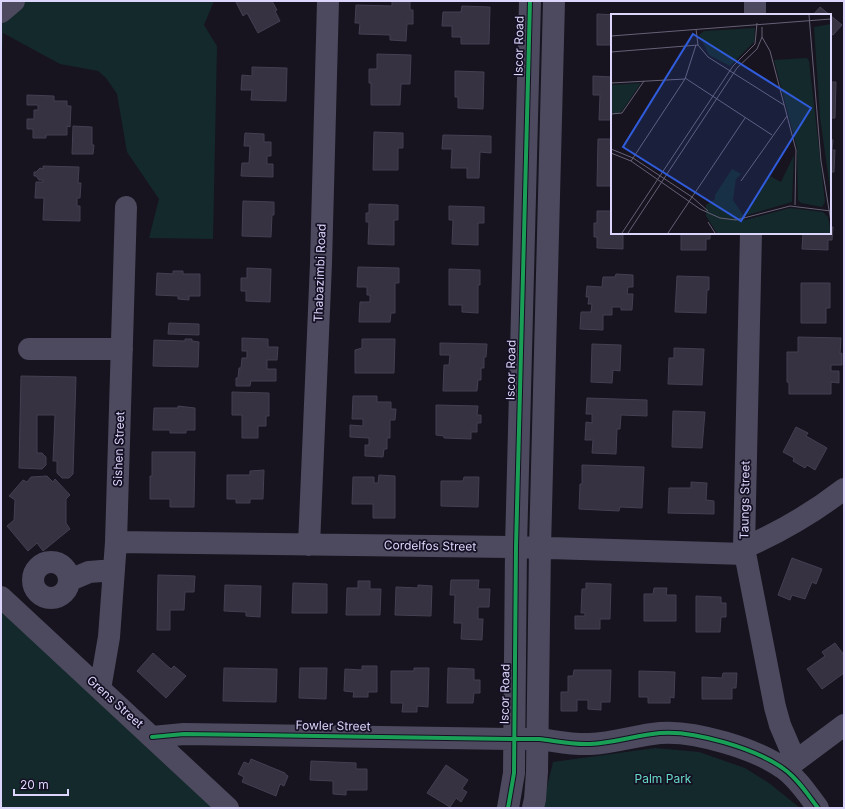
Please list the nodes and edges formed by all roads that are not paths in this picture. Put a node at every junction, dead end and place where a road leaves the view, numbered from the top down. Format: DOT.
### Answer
graph roads {
  1 [pos="14,1"];
  2 [pos="328,1"];
  3 [pos="530,1"];
  4 [pos="554,1"];
  5 [pos="755,1"];
  6 [pos="1,12"];
  7 [pos="755,14"];
  8 [pos="126,207"];
  9 [pos="751,234"];
  10 [pos="29,348"];
  11 [pos="122,349"];
  12 [pos="844,489"];
  13 [pos="116,542"];
  14 [pos="309,545"];
  15 [pos="516,547"];
  16 [pos="540,548"];
  17 [pos="744,551"];
  18 [pos="114,570"];
  19 [pos="70,580"];
  20 [pos="1,597"];
  21 [pos="100,689"];
  22 [pos="844,725"];
  23 [pos="152,737"];
  24 [pos="514,739"];
  25 [pos="538,739"];
  26 [pos="790,765"];
  27 [pos="228,808"];
  28 [pos="508,808"];
  29 [pos="533,808"];
  30 [pos="818,808"];
  1 -- 6 [label="street"];
  2 -- 14 [label="street, Thabazimbi Road"];
  3 -- 15 [label="street, Iscor Road"];
  4 -- 16 [label="street"];
  5 -- 7 [label="street"];
  8 -- 11 [label="street, Sishen Street"];
  9 -- 17 [label="street, Taungs Street"];
  10 -- 11 [label="street"];
  11 -- 13 [label="street, Sishen Street"];
  12 -- 17 [label="street, Cordelfos Street"];
  13 -- 14 [label="street, Cordelfos Street"];
  13 -- 18 [label="street, Sishen Street"];
  14 -- 15 [label="street, Cordelfos Street"];
  15 -- 16 [label="street, Cordelfos Street"];
  15 -- 24 [label="street, Iscor Road"];
  16 -- 17 [label="street, Cordelfos Street"];
  16 -- 25 [label="street"];
  17 -- 26 [label="street, Taungs Street"];
  18 -- 19 [label="street"];
  18 -- 21 [label="street, Sishen Street"];
  20 -- 21 [label="street, Grens Street"];
  21 -- 23 [label="street, Grens Street"];
  22 -- 26 [label="street"];
  23 -- 24 [label="street, Fowler Street"];
  23 -- 27 [label="street, Grens Street"];
  24 -- 25 [label="street, Fowler Street"];
  24 -- 28 [label="street, Iscor Road"];
  25 -- 26 [label="street, Fowler Street"];
  25 -- 29 [label="street"];
  26 -- 30 [label="street, Taungs Street"];
}
